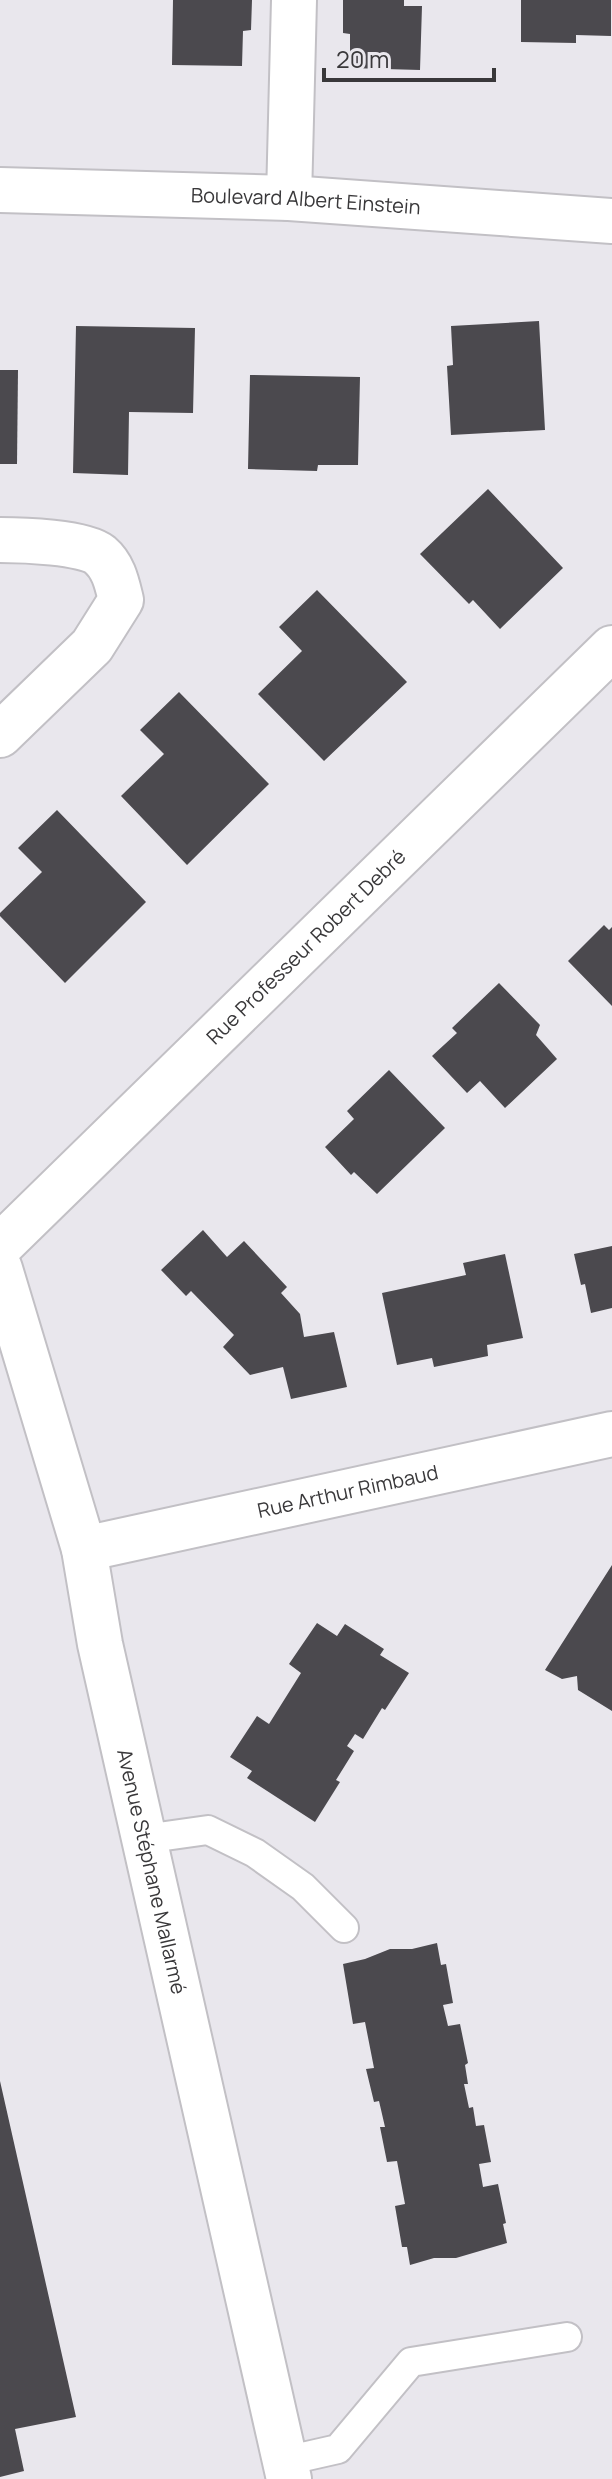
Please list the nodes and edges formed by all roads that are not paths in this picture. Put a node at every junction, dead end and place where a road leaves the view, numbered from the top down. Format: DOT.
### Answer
graph roads {
  1 [pos="294,0"];
  2 [pos="0,190"];
  3 [pos="289,198"];
  4 [pos="612,221"];
  5 [pos="0,540"];
  6 [pos="612,648"];
  7 [pos="0,735"];
  8 [pos="0,1246"];
  9 [pos="0,1269"];
  10 [pos="612,1434"];
  11 [pos="84,1549"];
  12 [pos="144,1839"];
  13 [pos="344,1928"];
  14 [pos="567,2337"];
  15 [pos="287,2470"];
  1 -- 3 [label="street"];
  2 -- 3 [label="street, Boulevard Albert Einstein"];
  3 -- 4 [label="street, Boulevard Albert Einstein"];
  5 -- 7 [label="street"];
  6 -- 8 [label="street, Rue Professeur Robert Debré"];
  9 -- 11 [label="street, Avenue Stéphane Mallarmé"];
  10 -- 11 [label="street, Rue Arthur Rimbaud"];
  11 -- 12 [label="street, Avenue Stéphane Mallarmé"];
  12 -- 13 [label="lane"];
  12 -- 15 [label="street, Avenue Stéphane Mallarmé"];
  14 -- 15 [label="lane"];
}
